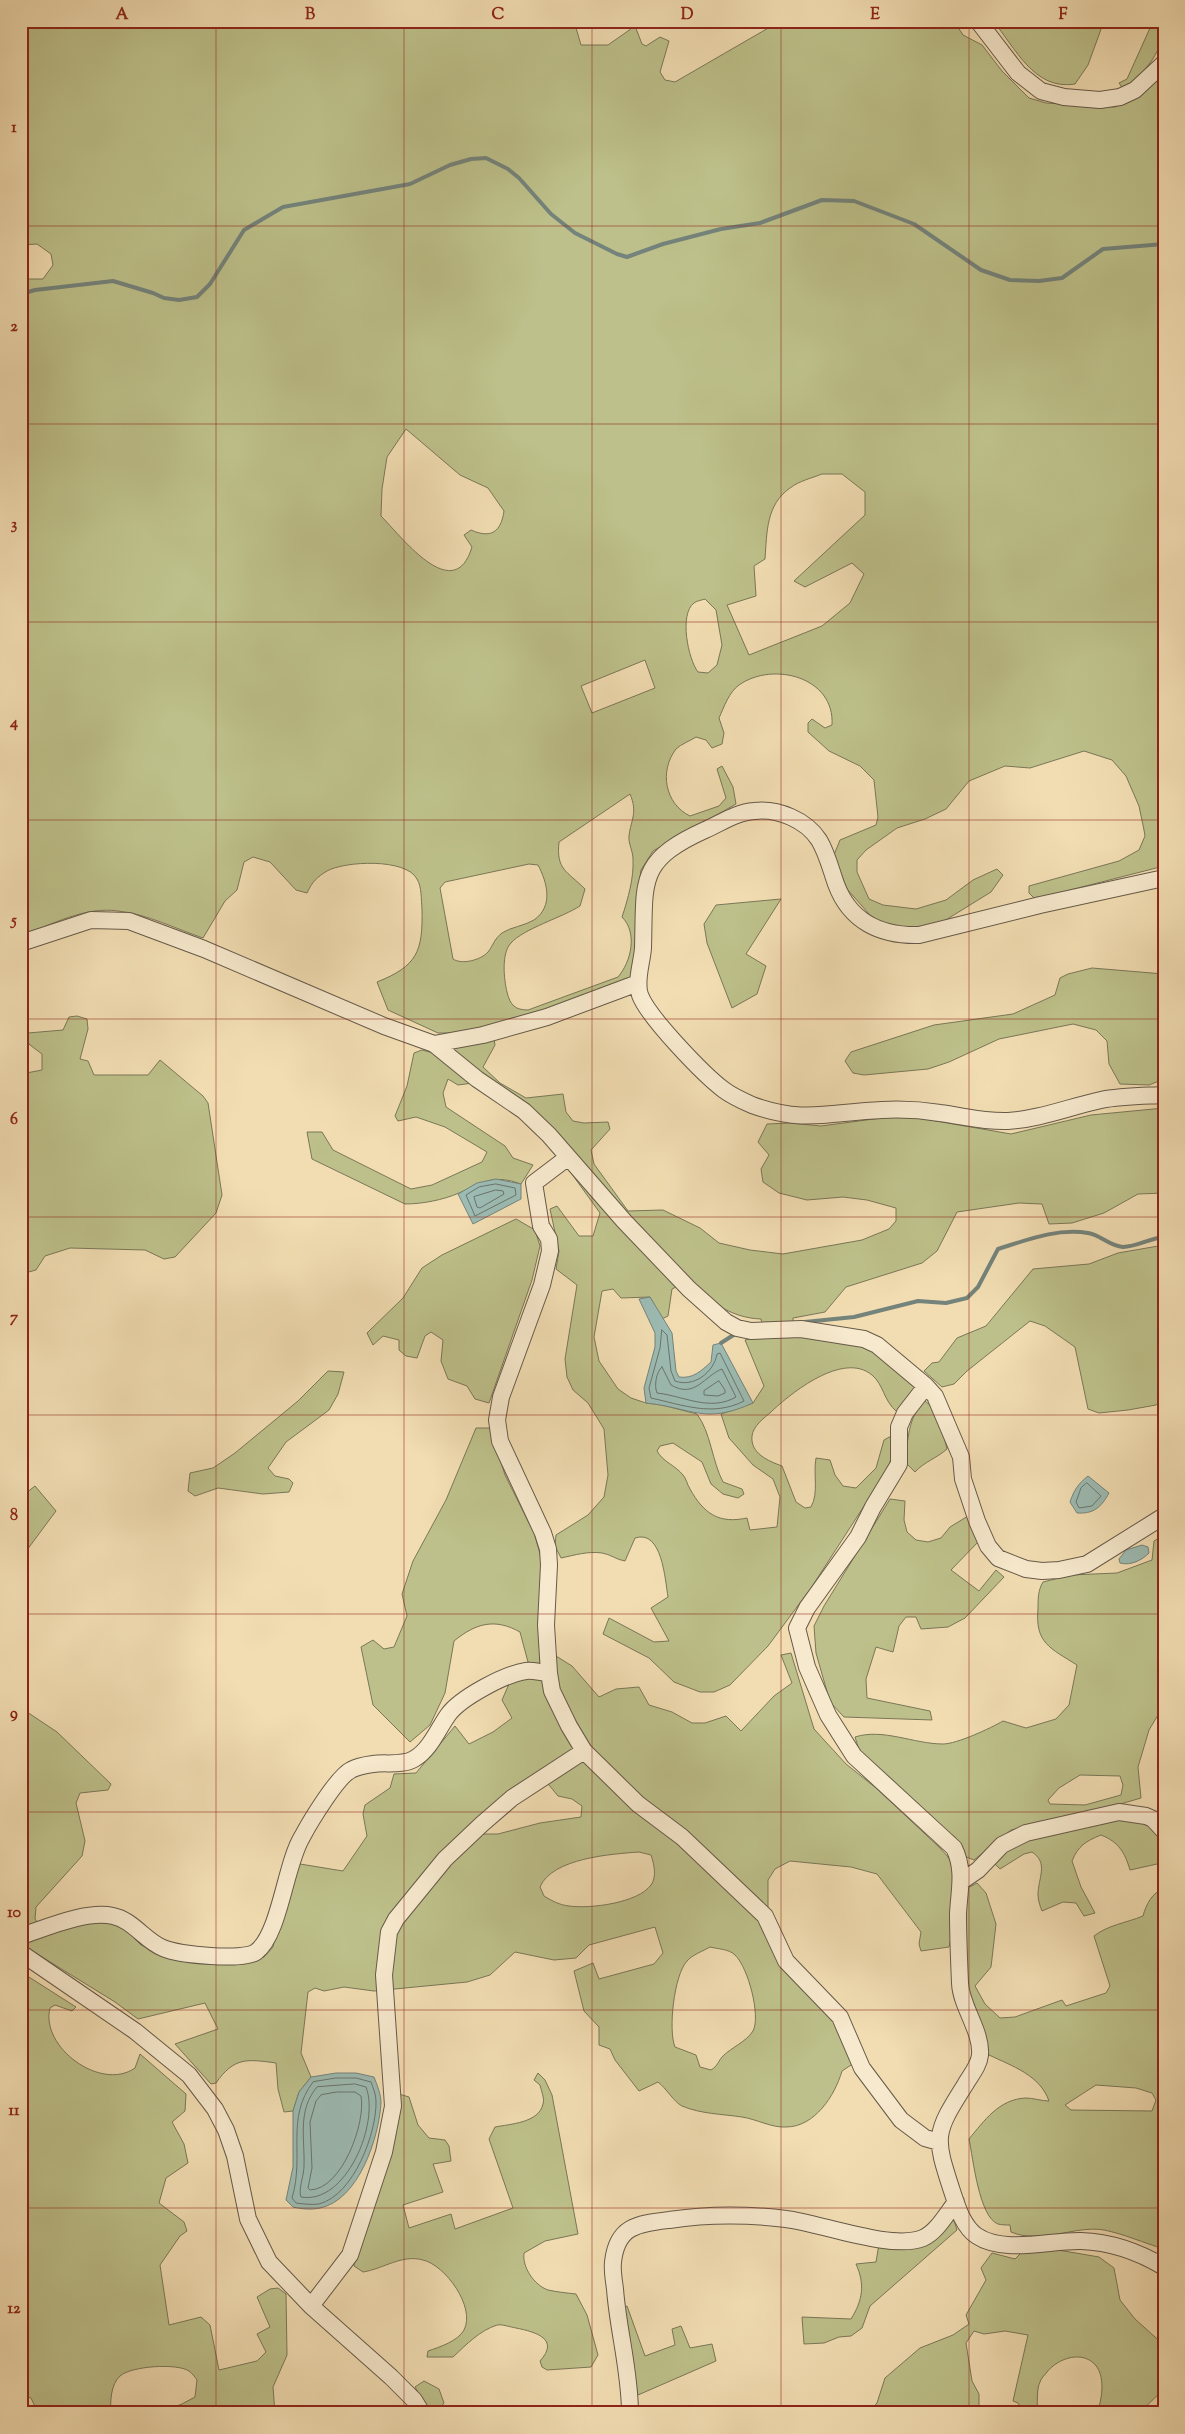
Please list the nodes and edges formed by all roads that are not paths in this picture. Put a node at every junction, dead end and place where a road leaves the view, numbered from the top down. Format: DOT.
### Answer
graph roads {
  1 [pos="978,21"];
  2 [pos="1164,63"];
  3 [pos="1164,878"];
  4 [pos="21,943"];
  5 [pos="638,983"];
  6 [pos="434,1044"];
  7 [pos="1164,1095"];
  8 [pos="567,1158"];
  9 [pos="926,1386"];
  10 [pos="1164,1516"];
  11 [pos="549,1673"];
  12 [pos="584,1751"];
  13 [pos="1164,1831"];
  14 [pos="962,1881"];
  15 [pos="21,1936"];
  16 [pos="21,1953"];
  17 [pos="939,2142"];
  18 [pos="956,2202"];
  19 [pos="1164,2266"];
  20 [pos="312,2306"];
  21 [pos="422,2413"];
  22 [pos="630,2413"];
  1 -- 2 [label="street"];
  3 -- 5 [label="street"];
  4 -- 6 [label="street"];
  5 -- 6 [label="street"];
  5 -- 7 [label="street"];
  6 -- 8 [label="street"];
  8 -- 9 [label="street"];
  8 -- 11 [label="street"];
  9 -- 10 [label="street"];
  9 -- 14 [label="street"];
  11 -- 12 [label="street"];
  11 -- 15 [label="street"];
  12 -- 17 [label="street"];
  12 -- 20 [label="street"];
  13 -- 14 [label="street"];
  14 -- 17 [label="street"];
  16 -- 20 [label="street"];
  17 -- 18 [label="street"];
  18 -- 19 [label="street"];
  18 -- 22 [label="street"];
  20 -- 21 [label="street"];
}
